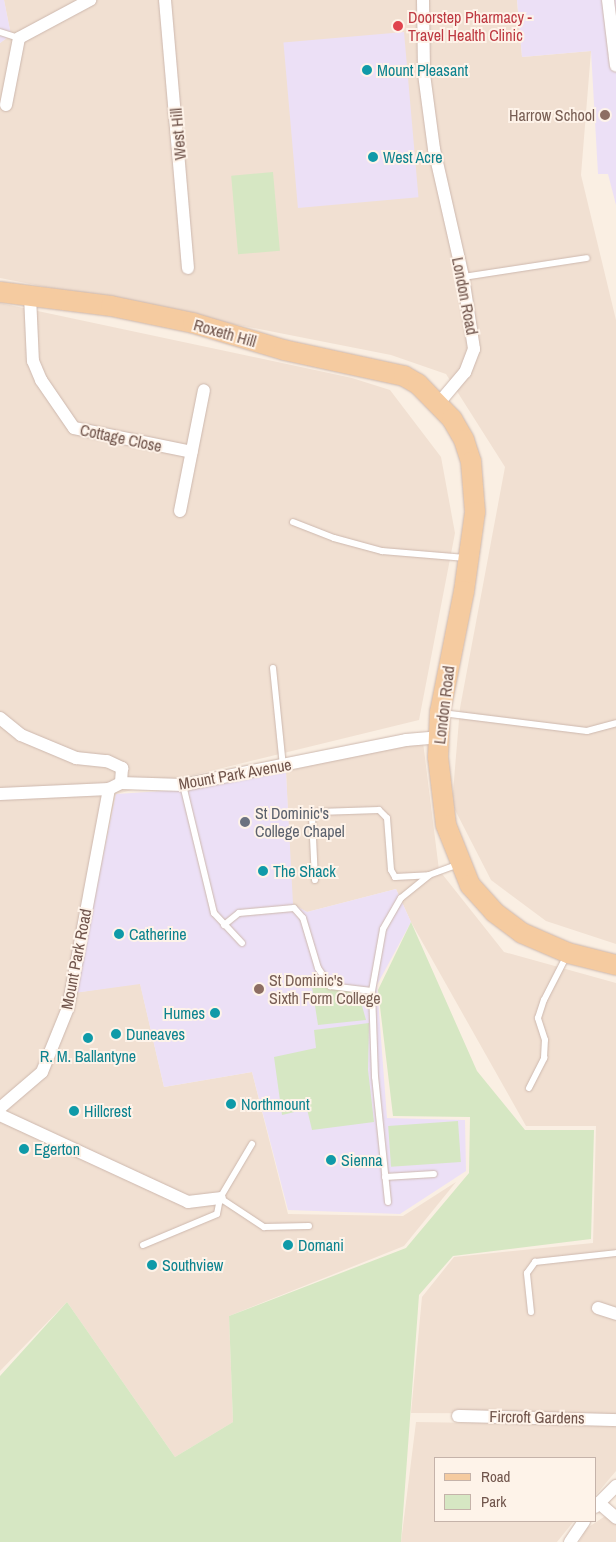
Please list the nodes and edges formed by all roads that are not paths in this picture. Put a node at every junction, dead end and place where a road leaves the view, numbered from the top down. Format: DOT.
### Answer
graph roads {
  1 [pos="90,0"];
  2 [pos="165,0"];
  3 [pos="423,0"];
  4 [pos="608,0"];
  5 [pos="0,32"];
  6 [pos="19,38"];
  7 [pos="616,66"];
  8 [pos="6,105"];
  9 [pos="587,258"];
  10 [pos="188,268"];
  11 [pos="463,277"];
  12 [pos="0,292"];
  13 [pos="30,296"];
  14 [pos="204,390"];
  15 [pos="438,404"];
  16 [pos="192,452"];
  17 [pos="180,511"];
  18 [pos="293,522"];
  19 [pos="469,559"];
  20 [pos="273,668"];
  21 [pos="440,712"];
  22 [pos="0,718"];
  23 [pos="616,723"];
  24 [pos="438,737"];
  25 [pos="284,766"];
  26 [pos="121,783"];
  27 [pos="183,785"];
  28 [pos="109,789"];
  29 [pos="0,794"];
  30 [pos="460,864"];
  31 [pos="429,875"];
  32 [pos="315,880"];
  33 [pos="224,925"];
  34 [pos="242,943"];
  35 [pos="568,953"];
  36 [pos="616,965"];
  37 [pos="372,991"];
  38 [pos="529,1088"];
  39 [pos="0,1108"];
  40 [pos="0,1116"];
  41 [pos="252,1144"];
  42 [pos="434,1174"];
  43 [pos="385,1177"];
  44 [pos="220,1198"];
  45 [pos="388,1202"];
  46 [pos="309,1226"];
  47 [pos="143,1245"];
  48 [pos="616,1253"];
  49 [pos="598,1308"];
  50 [pos="531,1312"];
  51 [pos="616,1314"];
  52 [pos="458,1416"];
  53 [pos="616,1420"];
  54 [pos="616,1486"];
  55 [pos="597,1505"];
  56 [pos="616,1518"];
  57 [pos="583,1522"];
  58 [pos="570,1542"];
  1 -- 6 [label="street"];
  2 -- 10 [label="street, West Hill"];
  3 -- 11 [label="street, London Road"];
  4 -- 7 [label="street"];
  5 -- 6 [label="lane"];
  6 -- 8 [label="street"];
  9 -- 11 [label="lane"];
  11 -- 15 [label="street, London Road"];
  12 -- 13 [label="main road, Roxeth Hill"];
  13 -- 15 [label="main road, Roxeth Hill"];
  13 -- 16 [label="street, Cottage Close"];
  14 -- 16 [label="street"];
  15 -- 19 [label="main road, London Road"];
  16 -- 17 [label="street"];
  18 -- 19 [label="lane"];
  19 -- 21 [label="main road, London Road"];
  20 -- 25 [label="lane"];
  21 -- 23 [label="lane"];
  21 -- 24 [label="main road, London Road"];
  22 -- 26 [label="street"];
  24 -- 25 [label="street, Mount Park Avenue"];
  24 -- 30 [label="main road, London Road"];
  25 -- 27 [label="street, Mount Park Avenue"];
  26 -- 27 [label="street, Mount Park Avenue"];
  26 -- 28 [label="street, Mount Park Avenue"];
  27 -- 33 [label="lane"];
  28 -- 29 [label="street, Mount Park Avenue"];
  28 -- 39 [label="street, Mount Park Road"];
  30 -- 31 [label="lane"];
  30 -- 35 [label="main road, London Road"];
  31 -- 32 [label="lane"];
  31 -- 37 [label="lane"];
  33 -- 34 [label="lane"];
  33 -- 37 [label="lane"];
  35 -- 36 [label="main road, London Road"];
  35 -- 38 [label="lane"];
  37 -- 43 [label="lane"];
  40 -- 44 [label="street"];
  41 -- 44 [label="lane"];
  42 -- 43 [label="lane"];
  43 -- 45 [label="lane"];
  44 -- 46 [label="lane"];
  44 -- 47 [label="lane"];
  48 -- 50 [label="lane"];
  49 -- 51 [label="street"];
  52 -- 53 [label="street, Fircroft Gardens"];
  54 -- 55 [label="street"];
  55 -- 56 [label="street"];
  57 -- 58 [label="street"];
}
